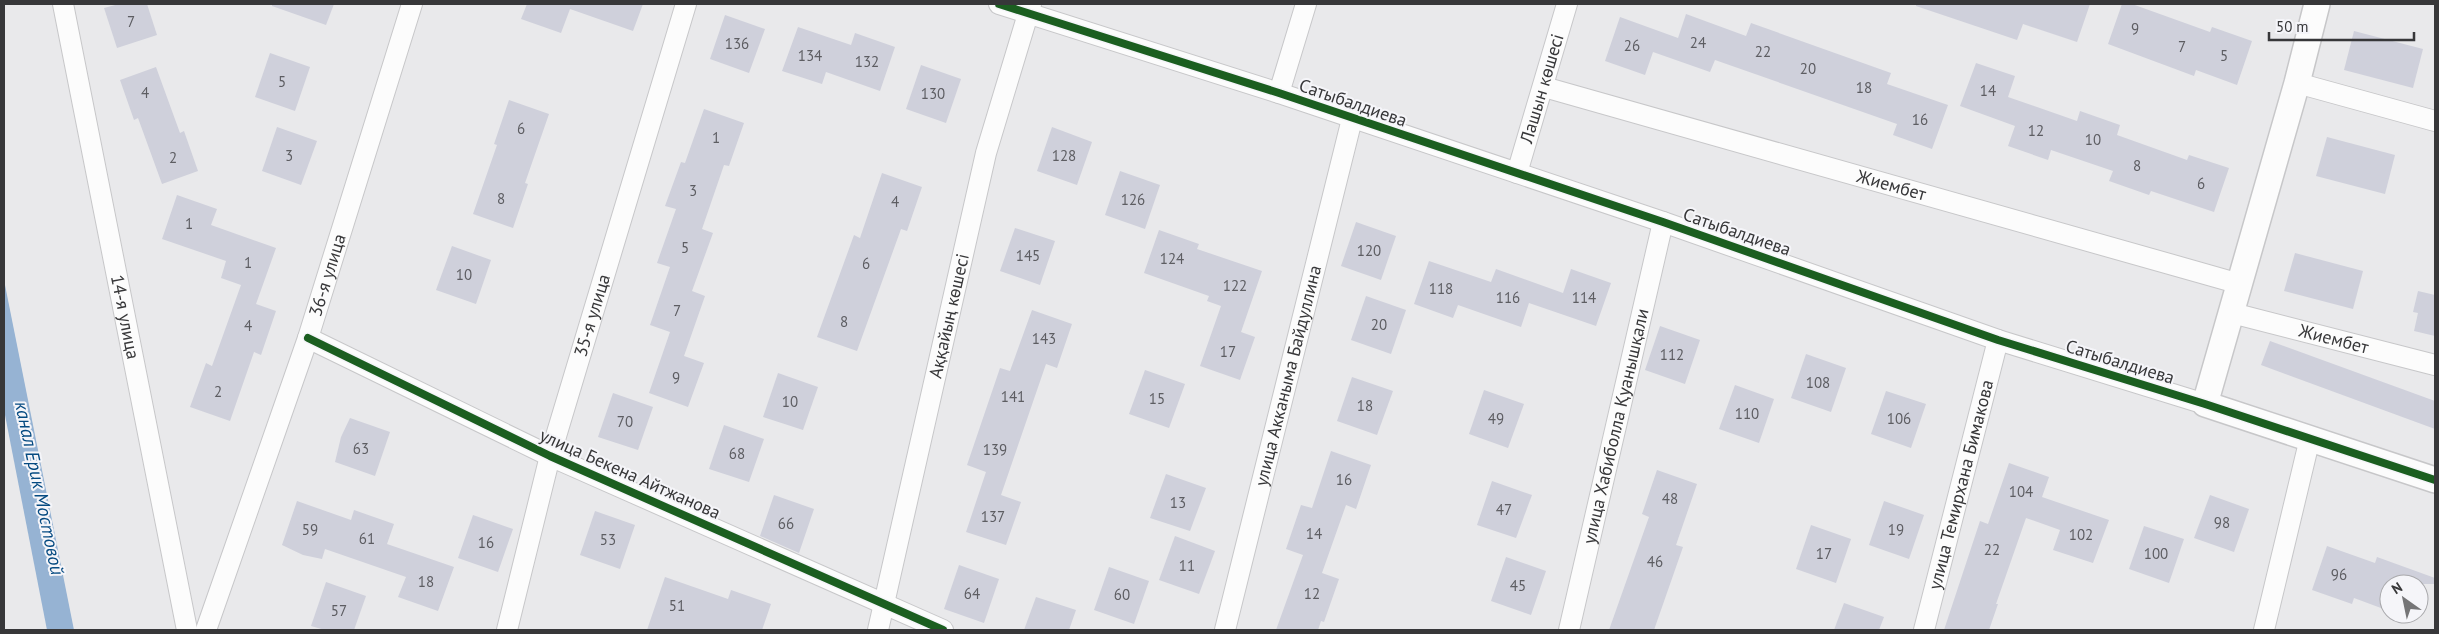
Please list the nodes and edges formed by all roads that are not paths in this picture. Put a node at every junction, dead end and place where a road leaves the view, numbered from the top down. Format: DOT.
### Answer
graph roads {
  1 [pos="63,4"];
  2 [pos="412,4"];
  3 [pos="686,4"];
  4 [pos="998,4"];
  5 [pos="1306,4"];
  6 [pos="1567,4"];
  7 [pos="2317,4"];
  8 [pos="1030,9"];
  9 [pos="2297,83"];
  10 [pos="1544,88"];
  11 [pos="1279,93"];
  12 [pos="1352,120"];
  13 [pos="2435,121"];
  14 [pos="1517,173"];
  15 [pos="1663,222"];
  16 [pos="2240,284"];
  17 [pos="2232,313"];
  18 [pos="308,338"];
  19 [pos="1998,340"];
  20 [pos="2435,364"];
  21 [pos="2205,404"];
  22 [pos="2310,438"];
  23 [pos="550,456"];
  24 [pos="2435,480"];
  25 [pos="884,603"];
  26 [pos="187,630"];
  27 [pos="206,630"];
  28 [pos="507,630"];
  29 [pos="878,630"];
  30 [pos="943,630"];
  31 [pos="1225,630"];
  32 [pos="1568,630"];
  33 [pos="1924,630"];
  34 [pos="2264,630"];
  1 -- 26 [label="street, 14-я улица"];
  2 -- 18 [label="street, 36-я улица"];
  3 -- 23 [label="street, 35-я улица"];
  4 -- 8 [label="street, Сатыбалдиева"];
  5 -- 11 [label="street"];
  6 -- 10 [label="street, Лашын көшесі"];
  7 -- 9 [label="street"];
  8 -- 11 [label="street, Сатыбалдиева"];
  8 -- 25 [label="street, Аққайың көшесі"];
  9 -- 13 [label="street"];
  9 -- 16 [label="street"];
  10 -- 14 [label="street, Лашын көшесі"];
  10 -- 16 [label="street, Жиембет"];
  11 -- 12 [label="street, Сатыбалдиева"];
  12 -- 14 [label="street, Сатыбалдиева"];
  12 -- 31 [label="street, улица Акканыма Байдуллина"];
  14 -- 15 [label="street, Сатыбалдиева"];
  15 -- 19 [label="street, Сатыбалдиева"];
  15 -- 32 [label="street, улица Хабиболла Қуанышқали"];
  16 -- 17 [label="street"];
  17 -- 20 [label="street, Жиембет"];
  17 -- 21 [label="street"];
  18 -- 23 [label="street, улица Бекена Айтжанова"];
  18 -- 27 [label="street, 36-я улица"];
  19 -- 21 [label="street, Сатыбалдиева"];
  19 -- 33 [label="street, улица Темирхана Бимакова"];
  21 -- 22 [label="street, Сатыбалдиева"];
  22 -- 24 [label="street, Сатыбалдиева"];
  22 -- 34 [label="street"];
  23 -- 25 [label="street, улица Бекена Айтжанова"];
  23 -- 28 [label="street, 35-я улица"];
  25 -- 29 [label="street, Аққайың көшесі"];
  25 -- 30 [label="street, улица Бекена Айтжанова"];
}
